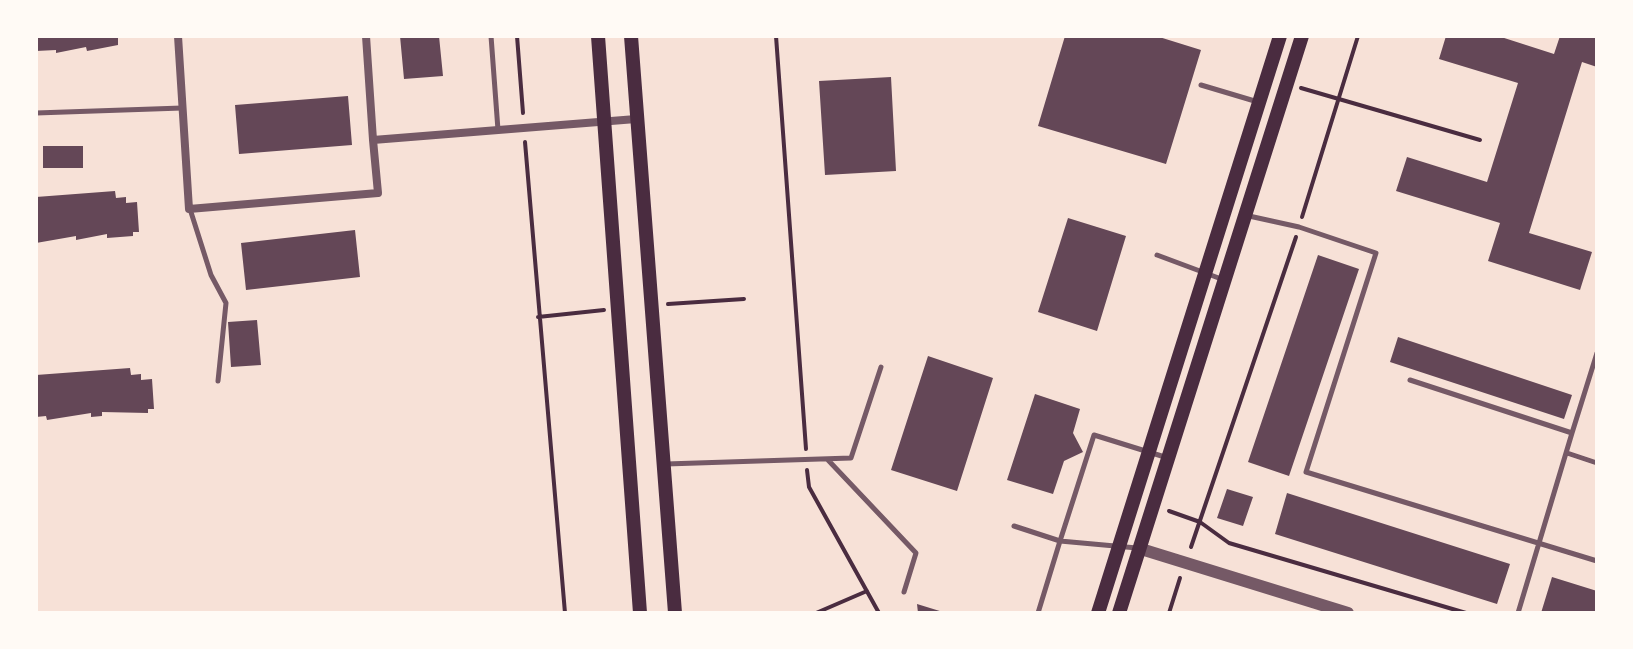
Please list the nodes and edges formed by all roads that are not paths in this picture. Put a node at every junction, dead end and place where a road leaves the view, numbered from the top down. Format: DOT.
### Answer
graph roads {
  1 [pos="178,36"];
  2 [pos="366,36"];
  3 [pos="491,36"];
  4 [pos="598,36"];
  5 [pos="631,36"];
  6 [pos="1280,36"];
  7 [pos="1302,36"];
  8 [pos="1201,85"];
  9 [pos="1259,103"];
  10 [pos="183,108"];
  11 [pos="36,113"];
  12 [pos="636,119"];
  13 [pos="604,121"];
  14 [pos="498,130"];
  15 [pos="373,140"];
  16 [pos="189,209"];
  17 [pos="1245,215"];
  18 [pos="1157,255"];
  19 [pos="1205,274"];
  20 [pos="1225,280"];
  21 [pos="1597,353"];
  22 [pos="881,367"];
  23 [pos="1410,380"];
  24 [pos="218,381"];
  25 [pos="1572,433"];
  26 [pos="1148,453"];
  27 [pos="1567,453"];
  28 [pos="1169,458"];
  29 [pos="828,459"];
  30 [pos="1597,463"];
  31 [pos="665,464"];
  32 [pos="1014,526"];
  33 [pos="1060,541"];
  34 [pos="1542,544"];
  35 [pos="1119,546"];
  36 [pos="1141,549"];
  37 [pos="1597,561"];
  38 [pos="904,592"];
  39 [pos="640,613"];
  40 [pos="675,613"];
  41 [pos="1038,613"];
  42 [pos="1098,613"];
  43 [pos="1119,613"];
  44 [pos="1348,613"];
  45 [pos="1518,613"];
  1 -- 10 [label="street"];
  2 -- 15 [label="street"];
  3 -- 14 [label="lane"];
  4 -- 13 [label="main road"];
  5 -- 12 [label="main road"];
  6 -- 9 [label="main road"];
  7 -- 17 [label="main road"];
  8 -- 9 [label="lane"];
  9 -- 19 [label="main road"];
  10 -- 11 [label="lane"];
  10 -- 16 [label="street"];
  12 -- 13 [label="street"];
  12 -- 31 [label="main road"];
  13 -- 14 [label="street"];
  13 -- 39 [label="main road"];
  14 -- 15 [label="street"];
  15 -- 16 [label="street"];
  16 -- 24 [label="lane"];
  17 -- 20 [label="main road"];
  17 -- 34 [label="lane"];
  18 -- 19 [label="lane"];
  19 -- 20 [label="lane"];
  19 -- 26 [label="main road"];
  20 -- 28 [label="main road"];
  21 -- 25 [label="lane"];
  22 -- 29 [label="lane"];
  23 -- 25 [label="lane"];
  25 -- 27 [label="lane"];
  26 -- 28 [label="lane"];
  26 -- 33 [label="lane"];
  26 -- 35 [label="main road"];
  27 -- 30 [label="lane"];
  27 -- 34 [label="lane"];
  28 -- 36 [label="main road"];
  29 -- 31 [label="lane"];
  29 -- 38 [label="lane"];
  31 -- 40 [label="main road"];
  32 -- 33 [label="lane"];
  33 -- 35 [label="lane"];
  33 -- 41 [label="lane"];
  34 -- 37 [label="lane"];
  34 -- 45 [label="lane"];
  35 -- 36 [label="lane"];
  35 -- 42 [label="main road"];
  36 -- 43 [label="main road"];
  36 -- 44 [label="street"];
}
